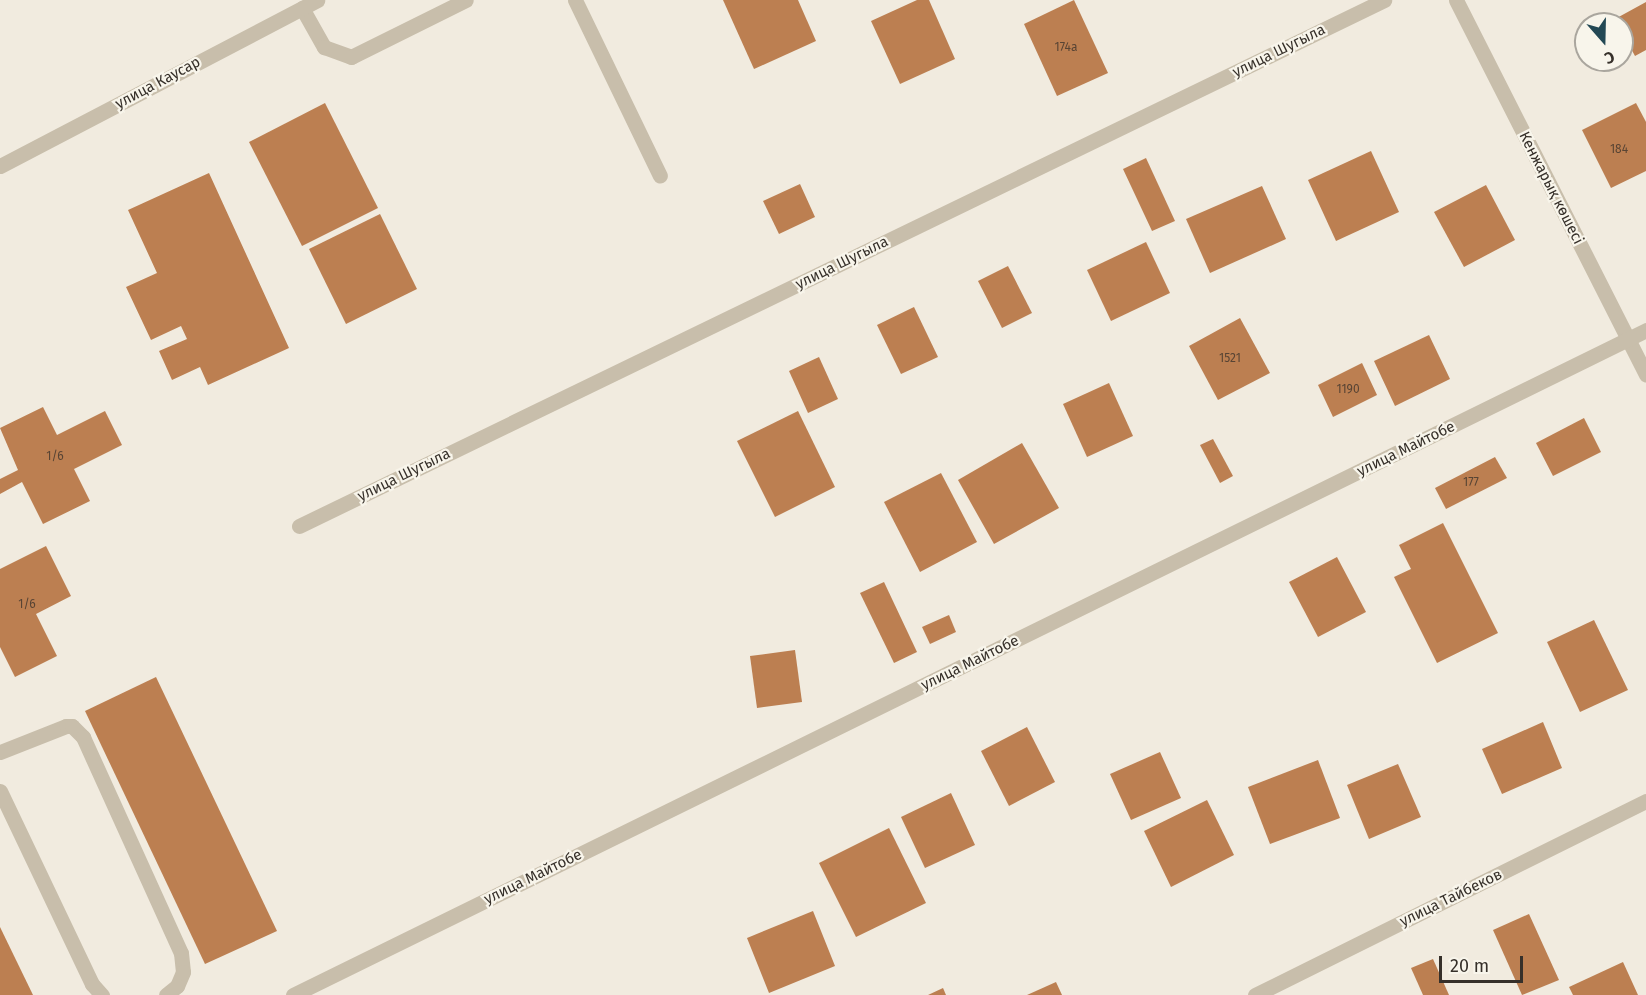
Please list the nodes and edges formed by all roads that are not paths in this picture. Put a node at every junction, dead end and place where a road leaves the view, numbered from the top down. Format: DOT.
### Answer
graph roads {
  1 [pos="317,0"];
  2 [pos="466,0"];
  3 [pos="575,0"];
  4 [pos="1384,0"];
  5 [pos="1456,0"];
  6 [pos="302,8"];
  7 [pos="0,166"];
  8 [pos="660,176"];
  9 [pos="1646,330"];
  10 [pos="1628,340"];
  11 [pos="1646,375"];
  12 [pos="299,526"];
  13 [pos="0,752"];
  14 [pos="0,791"];
  15 [pos="1646,801"];
  16 [pos="102,995"];
  17 [pos="166,995"];
  18 [pos="293,995"];
  19 [pos="1255,995"];
  1 -- 6 [label="street, улица Каусар"];
  2 -- 6 [label="street"];
  3 -- 8 [label="street"];
  4 -- 12 [label="street, улица Шугыла"];
  5 -- 10 [label="street, Кенжарық көшесі"];
  6 -- 7 [label="street, улица Каусар"];
  9 -- 10 [label="street, улица Майтобе"];
  10 -- 11 [label="street, Кенжарық көшесі"];
  10 -- 18 [label="street, улица Майтобе"];
  13 -- 17 [label="street"];
  14 -- 16 [label="street"];
  15 -- 19 [label="street, улица Тайбеков"];
}
